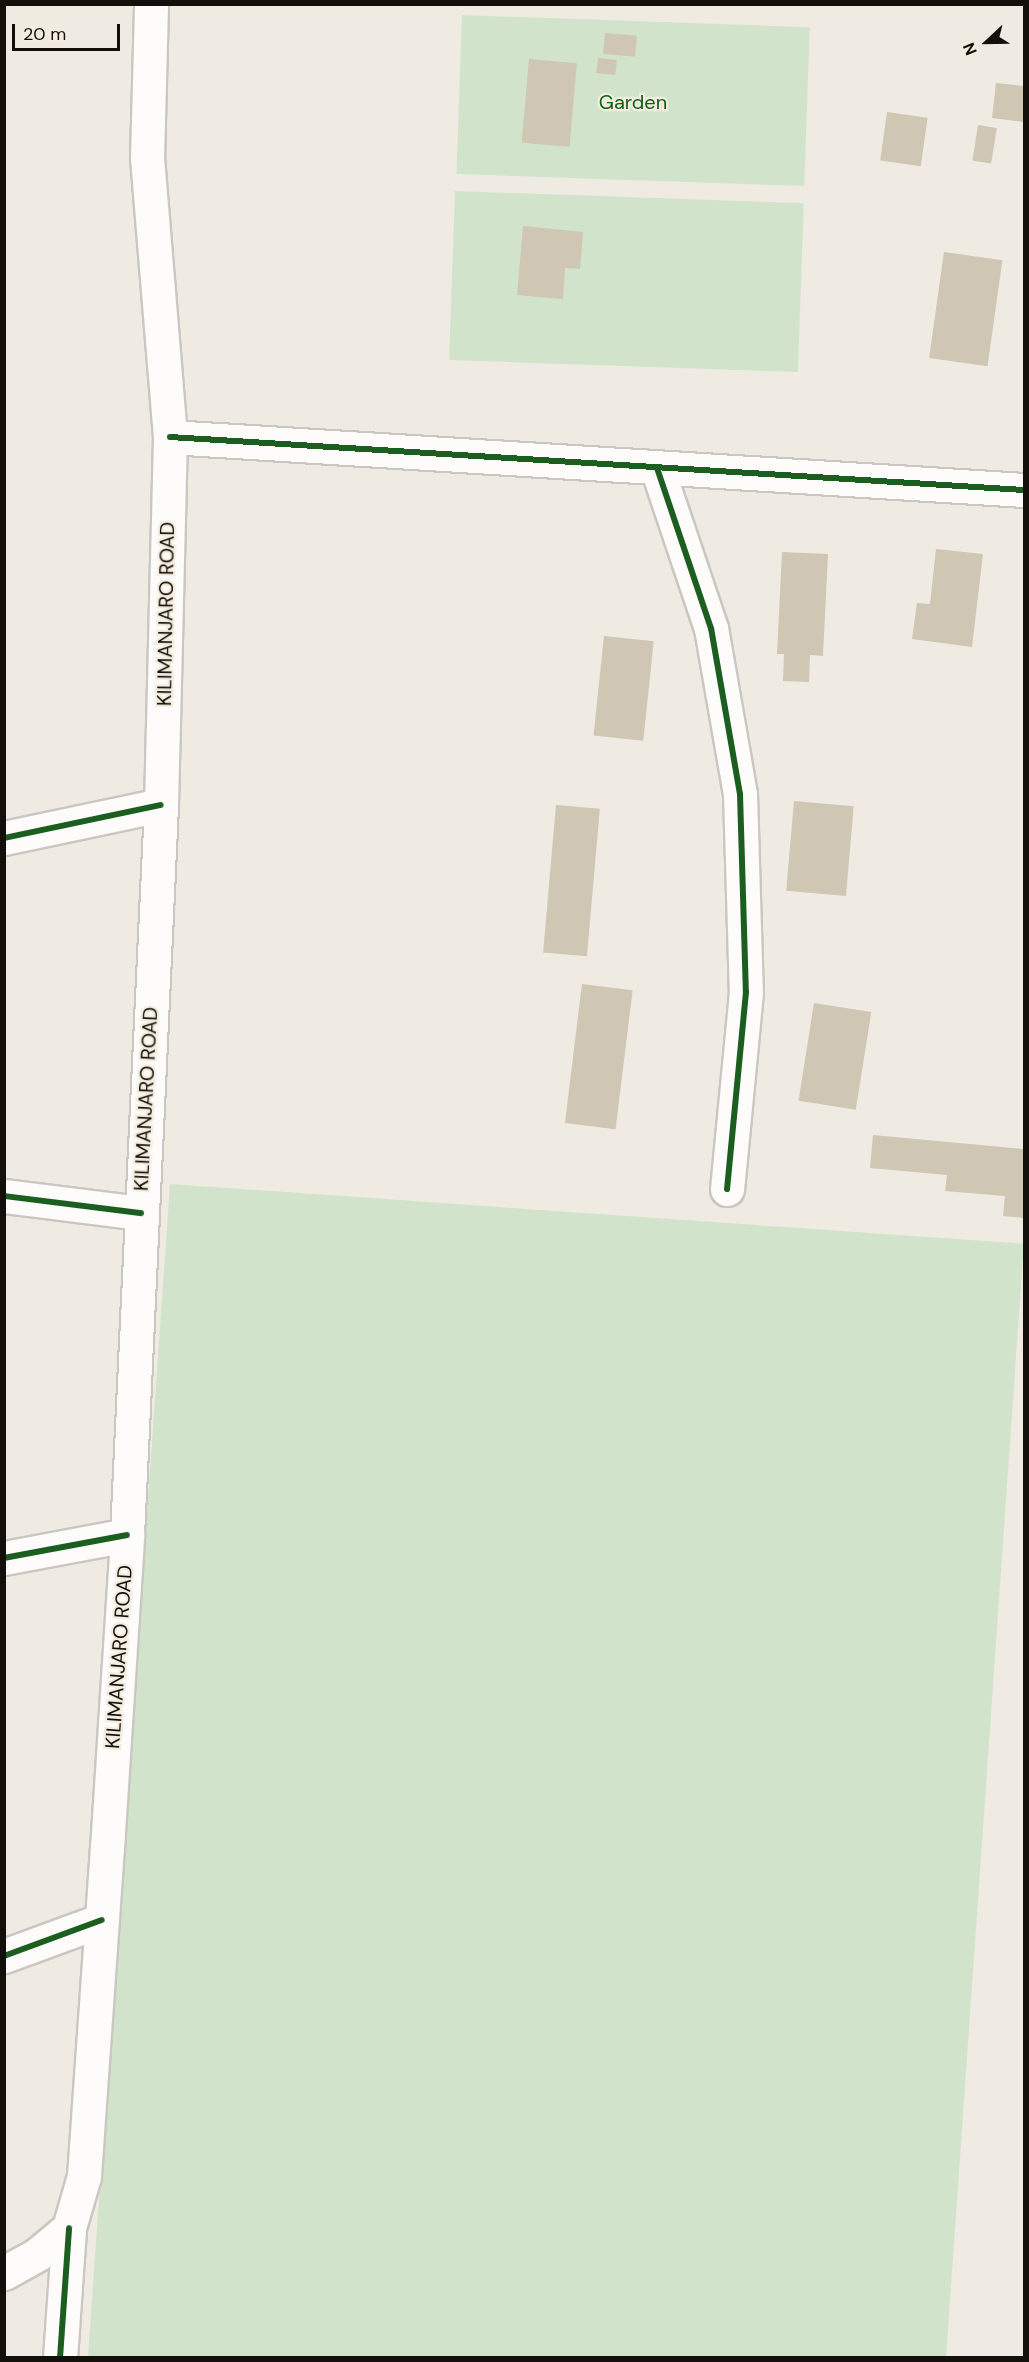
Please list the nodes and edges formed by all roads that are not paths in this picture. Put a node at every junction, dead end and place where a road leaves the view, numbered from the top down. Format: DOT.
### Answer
graph roads {
  1 [pos="151,4"];
  2 [pos="170,437"];
  3 [pos="657,468"];
  4 [pos="1024,490"];
  5 [pos="161,804"];
  6 [pos="4,838"];
  7 [pos="728,1189"];
  8 [pos="4,1196"];
  9 [pos="141,1213"];
  10 [pos="127,1535"];
  11 [pos="4,1558"];
  12 [pos="102,1920"];
  13 [pos="4,1956"];
  14 [pos="69,2228"];
  15 [pos="4,2273"];
  16 [pos="60,2358"];
  1 -- 2 [label="main road, KILIMANJARO ROAD"];
  2 -- 3 [label="main road"];
  2 -- 5 [label="main road, KILIMANJARO ROAD"];
  3 -- 4 [label="main road"];
  3 -- 7 [label="main road"];
  5 -- 6 [label="main road"];
  5 -- 9 [label="main road, KILIMANJARO ROAD"];
  8 -- 9 [label="main road"];
  9 -- 10 [label="main road, KILIMANJARO ROAD"];
  10 -- 11 [label="main road"];
  10 -- 12 [label="main road, KILIMANJARO ROAD"];
  12 -- 13 [label="main road"];
  12 -- 14 [label="main road, KILIMANJARO ROAD"];
  14 -- 15 [label="main road"];
  14 -- 16 [label="main road, KILIMANJARO ROAD"];
}
